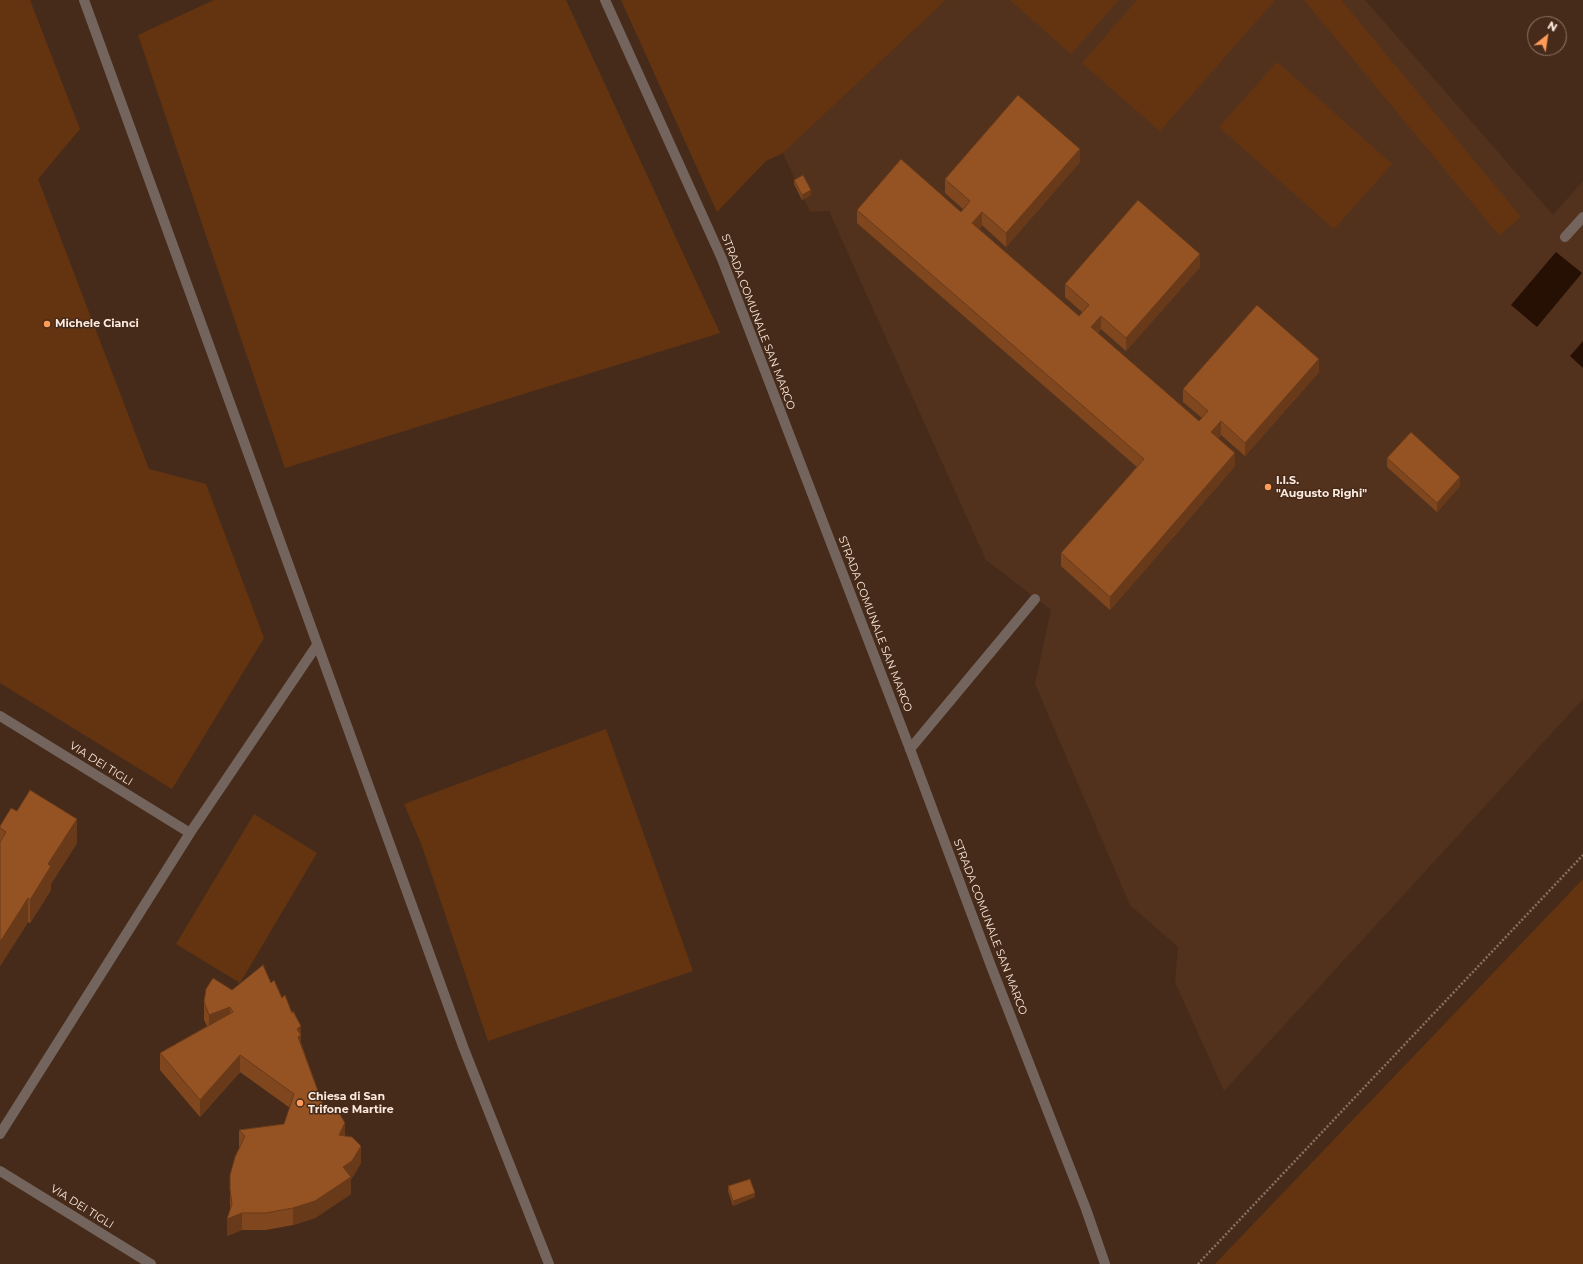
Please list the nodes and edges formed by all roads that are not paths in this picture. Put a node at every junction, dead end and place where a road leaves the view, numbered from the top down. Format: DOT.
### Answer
graph roads {
  1 [pos="84,0"];
  2 [pos="605,0"];
  3 [pos="1583,217"];
  4 [pos="1565,237"];
  5 [pos="1035,599"];
  6 [pos="318,645"];
  7 [pos="0,716"];
  8 [pos="910,749"];
  9 [pos="190,833"];
  10 [pos="0,1134"];
  11 [pos="0,1171"];
  12 [pos="151,1264"];
  13 [pos="549,1264"];
  14 [pos="1105,1264"];
  1 -- 6 [label="street"];
  2 -- 8 [label="street, STRADA COMUNALE SAN MARCO"];
  3 -- 4 [label="street"];
  5 -- 8 [label="street"];
  6 -- 9 [label="street"];
  6 -- 13 [label="street"];
  7 -- 9 [label="street, VIA DEI TIGLI"];
  8 -- 14 [label="street, STRADA COMUNALE SAN MARCO"];
  9 -- 10 [label="street"];
  11 -- 12 [label="street, VIA DEI TIGLI"];
}
